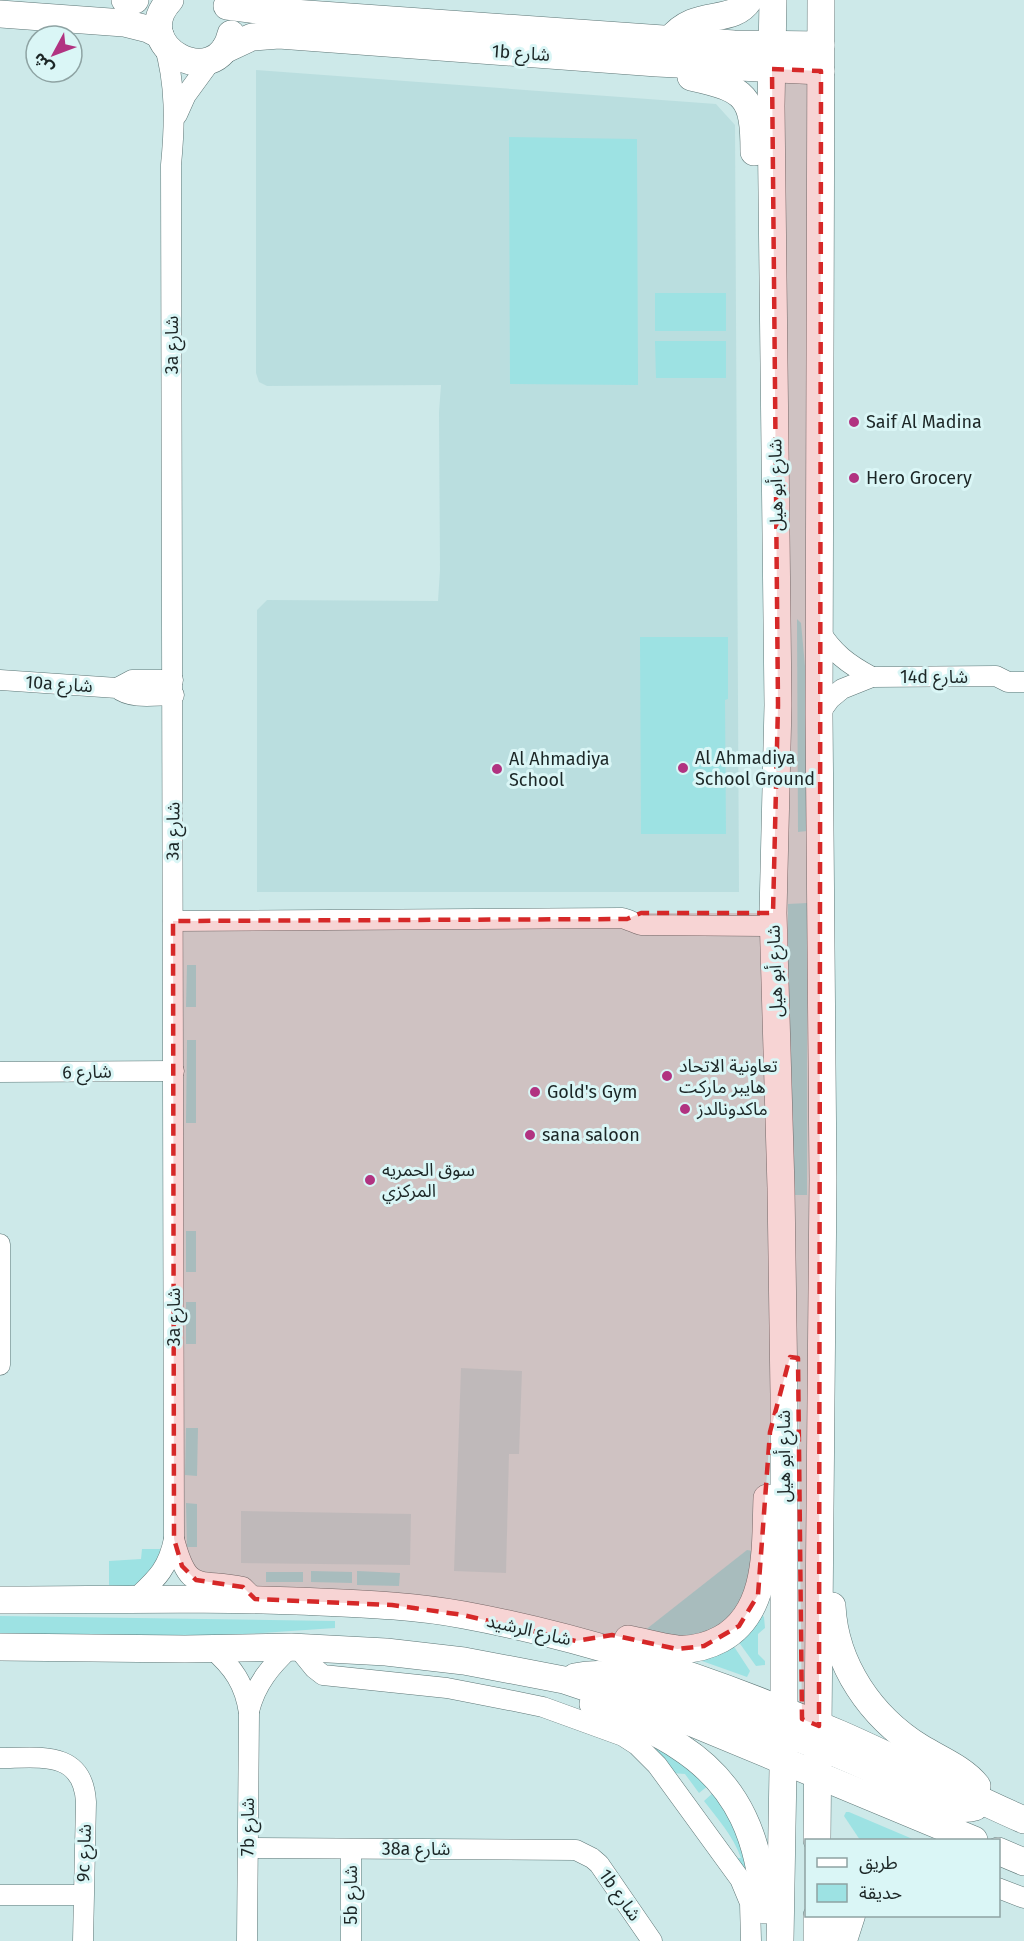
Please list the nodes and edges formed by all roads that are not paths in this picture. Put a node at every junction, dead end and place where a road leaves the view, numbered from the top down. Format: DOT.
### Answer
graph roads {
  1 [pos="125,0"];
  2 [pos="135,0"];
  3 [pos="170,0"];
  4 [pos="749,0"];
  5 [pos="773,0"];
  6 [pos="821,0"];
  7 [pos="224,3"];
  8 [pos="0,14"];
  9 [pos="162,40"];
  10 [pos="664,51"];
  11 [pos="219,54"];
  12 [pos="772,56"];
  13 [pos="821,58"];
  14 [pos="174,124"];
  15 [pos="773,205"];
  16 [pos="819,630"];
  17 [pos="1024,670"];
  18 [pos="996,676"];
  19 [pos="872,677"];
  20 [pos="0,680"];
  21 [pos="1024,682"];
  22 [pos="173,688"];
  23 [pos="819,714"];
  24 [pos="774,919"];
  25 [pos="173,921"];
  26 [pos="174,1071"];
  27 [pos="0,1072"];
  28 [pos="0,1244"];
  29 [pos="782,1272"];
  30 [pos="0,1365"];
  31 [pos="784,1394"];
  32 [pos="821,1508"];
  33 [pos="174,1539"];
  34 [pos="255,1599"];
  35 [pos="0,1600"];
  36 [pos="134,1600"];
  37 [pos="576,1641"];
  38 [pos="0,1647"];
  39 [pos="294,1647"];
  40 [pos="211,1648"];
  41 [pos="564,1680"];
  42 [pos="249,1713"];
  43 [pos="801,1742"];
  44 [pos="0,1758"];
  45 [pos="987,1804"];
  46 [pos="1024,1820"];
  47 [pos="817,1839"];
  48 [pos="972,1839"];
  49 [pos="248,1848"];
  50 [pos="351,1849"];
  51 [pos="1000,1851"];
  52 [pos="584,1853"];
  53 [pos="1024,1862"];
  54 [pos="1000,1867"];
  55 [pos="1024,1871"];
  56 [pos="1000,1887"];
  57 [pos="0,1895"];
  58 [pos="82,1895"];
  59 [pos="1024,1898"];
  60 [pos="817,1917"];
  61 [pos="839,1917"];
  62 [pos="855,1917"];
  63 [pos="82,1941"];
  64 [pos="247,1941"];
  65 [pos="351,1941"];
  66 [pos="652,1941"];
  67 [pos="751,1941"];
  68 [pos="768,1941"];
  69 [pos="780,1941"];
  70 [pos="796,1941"];
  71 [pos="817,1941"];
  72 [pos="834,1941"];
  73 [pos="847,1941"];
  1 -- 2 [label="main road"];
  3 -- 9 [label="main road"];
  4 -- 10 [label="main road"];
  5 -- 12 [label="main road, شارع أبو هيل"];
  6 -- 13 [label="main road, شارع أبو هيل"];
  7 -- 10 [label="main road, 1b شارع"];
  7 -- 11 [label="main road"];
  8 -- 9 [label="main road"];
  9 -- 11 [label="main road"];
  9 -- 14 [label="street, 3a شارع"];
  10 -- 11 [label="main road, 1b شارع"];
  10 -- 12 [label="main road, 1b شارع"];
  10 -- 15 [label="main road"];
  11 -- 14 [label="street, 3a شارع"];
  12 -- 13 [label="main road, 1b شارع"];
  12 -- 15 [label="main road, شارع أبو هيل"];
  13 -- 16 [label="main road, شارع أبو هيل"];
  14 -- 22 [label="street, 3a شارع"];
  15 -- 24 [label="main road, شارع أبو هيل"];
  16 -- 19 [label="street"];
  16 -- 23 [label="main road, شارع أبو هيل"];
  17 -- 18 [label="street, 14d شارع"];
  18 -- 19 [label="street, 14d شارع"];
  18 -- 21 [label="street, 14d شارع"];
  19 -- 23 [label="street, 14d شارع"];
  20 -- 22 [label="street, 10a شارع"];
  22 -- 25 [label="street, 3a شارع"];
  23 -- 32 [label="main road, شارع أبو هيل"];
  24 -- 25 [label="street"];
  24 -- 29 [label="main road, شارع أبو هيل"];
  25 -- 26 [label="street, 3a شارع"];
  26 -- 27 [label="street, شارع 6"];
  26 -- 33 [label="street, 3a شارع"];
  28 -- 30 [label="street"];
  29 -- 31 [label="main road, شارع أبو هيل"];
  29 -- 43 [label="main road"];
  31 -- 37 [label="main road"];
  31 -- 43 [label="main road, شارع أبو هيل"];
  32 -- 43 [label="main road, شارع أبو هيل"];
  32 -- 45 [label="main road"];
  33 -- 34 [label="street, 3a شارع"];
  33 -- 36 [label="street, 3a شارع"];
  34 -- 36 [label="main road, شارع الرشيد"];
  34 -- 37 [label="main road, شارع الرشيد"];
  35 -- 36 [label="main road, شارع الرشيد"];
  37 -- 43 [label="main road, شارع الرشيد"];
  38 -- 40 [label="main road"];
  39 -- 40 [label="main road"];
  39 -- 41 [label="main road"];
  39 -- 42 [label="street, 7b شارع"];
  39 -- 67 [label="street"];
  40 -- 42 [label="street, 7b شارع"];
  41 -- 43 [label="main road"];
  41 -- 68 [label="main road"];
  42 -- 49 [label="street, 7b شارع"];
  43 -- 45 [label="main road"];
  43 -- 47 [label="main road, شارع أبو هيل"];
  43 -- 48 [label="main road, شارع الرشيد"];
  43 -- 69 [label="main road, شارع أبو هيل"];
  43 -- 70 [label="main road"];
  44 -- 58 [label="street, 9c شارع"];
  45 -- 46 [label="main road"];
  49 -- 50 [label="street, 38a شارع"];
  49 -- 64 [label="street, 7b شارع"];
  50 -- 52 [label="street, 38a شارع"];
  50 -- 65 [label="street, 5b شارع"];
  51 -- 53 [label="main road"];
  52 -- 66 [label="street, 1b شارع"];
  54 -- 55 [label="main road"];
  56 -- 59 [label="street"];
  57 -- 58 [label="street"];
  58 -- 63 [label="street, 9c شارع"];
  60 -- 71 [label="main road"];
  61 -- 72 [label="main road"];
  62 -- 73 [label="street"];
}
